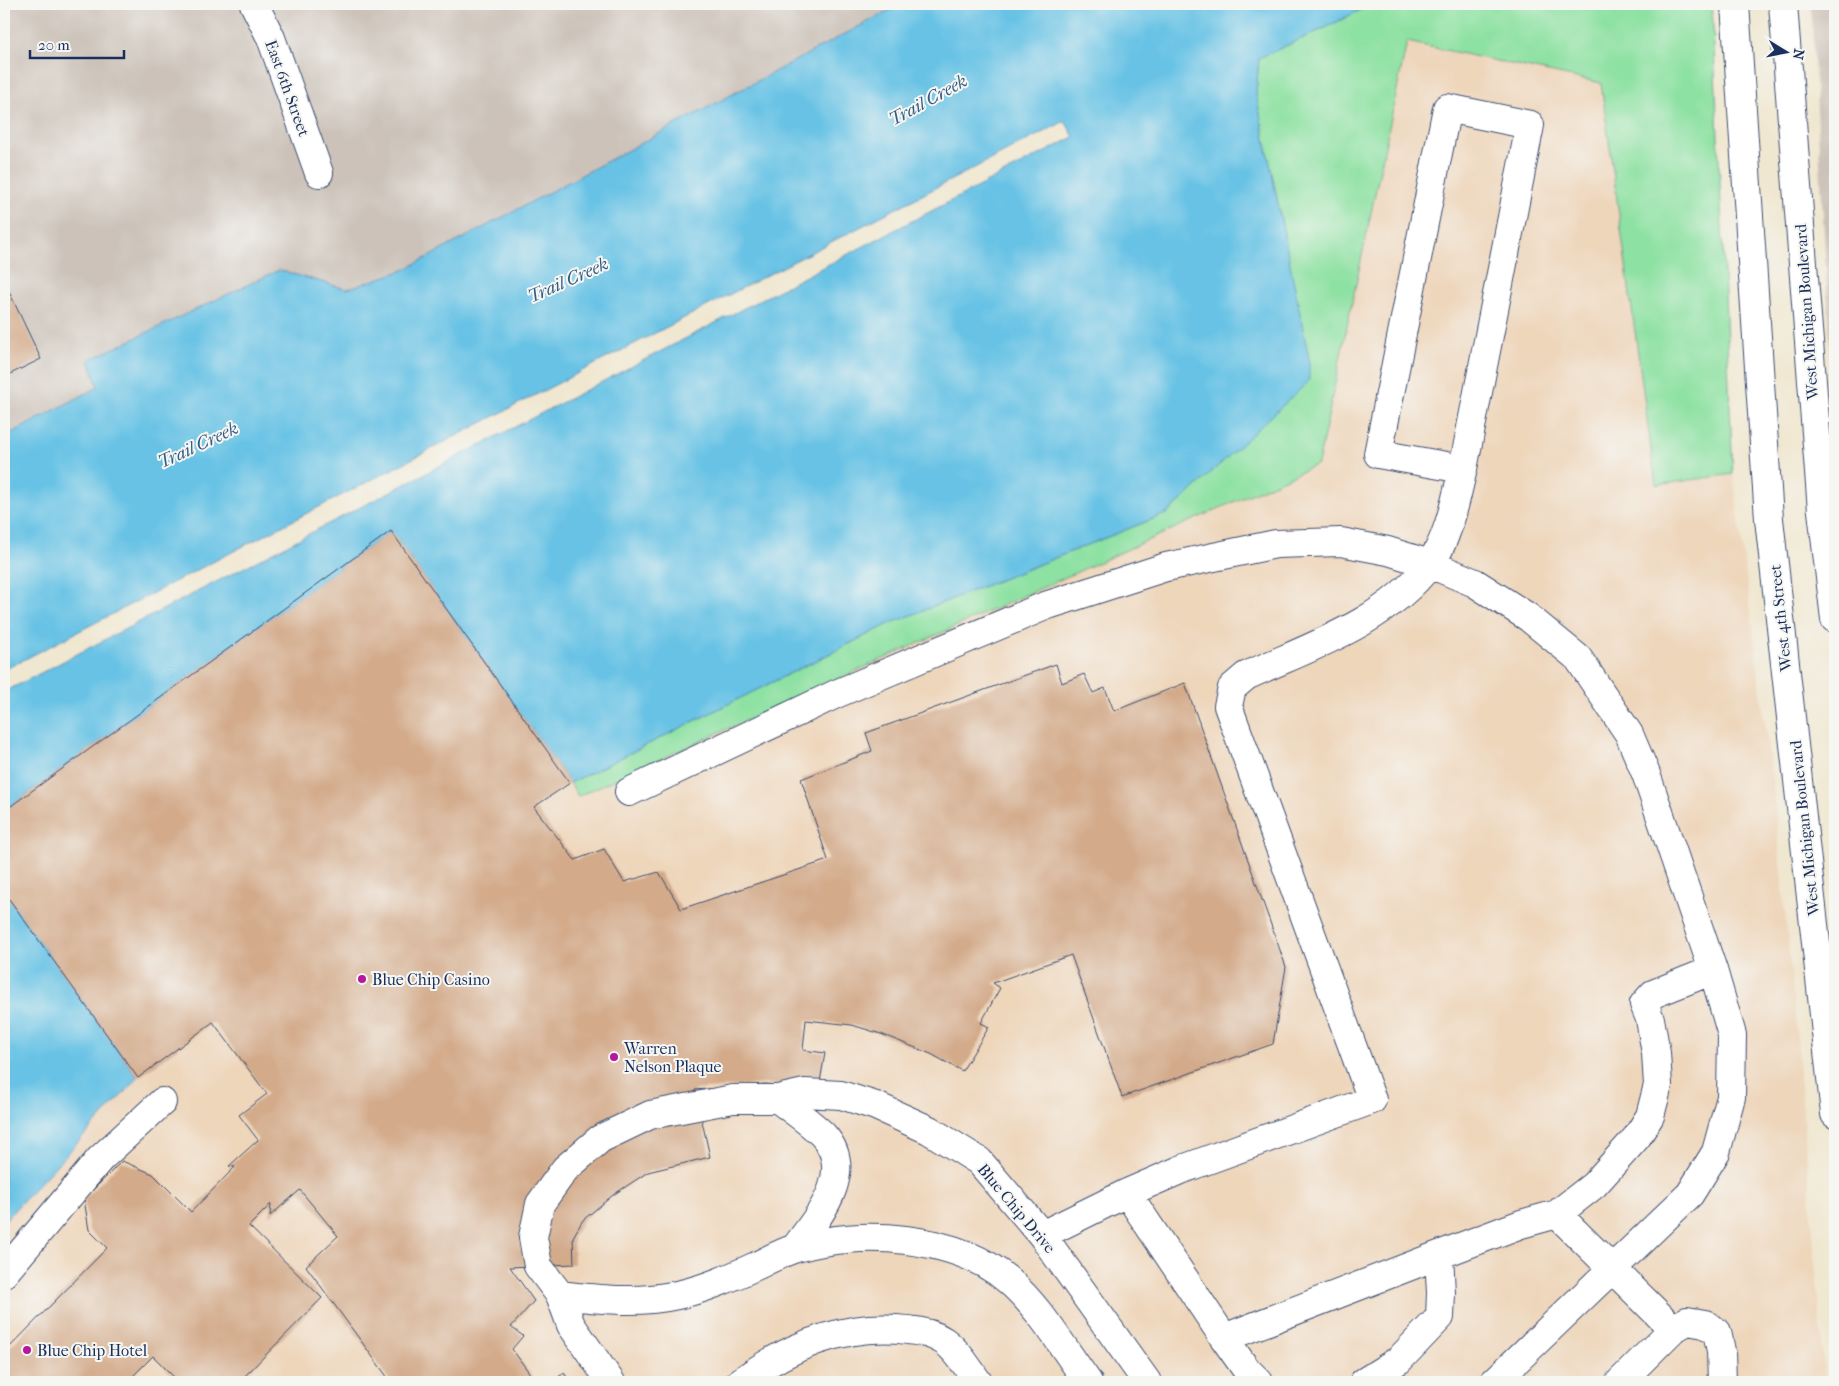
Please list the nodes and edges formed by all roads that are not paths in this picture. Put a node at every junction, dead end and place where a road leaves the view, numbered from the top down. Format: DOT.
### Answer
graph roads {
  1 [pos="254,4"];
  2 [pos="1736,4"];
  3 [pos="1784,15"];
  4 [pos="319,173"];
  5 [pos="1463,469"];
  6 [pos="1430,564"];
  7 [pos="1835,619"];
  8 [pos="1792,717"];
  9 [pos="629,792"];
  10 [pos="1830,966"];
  11 [pos="1713,970"];
  12 [pos="778,1099"];
  13 [pos="162,1102"];
  14 [pos="1835,1114"];
  15 [pos="1127,1193"];
  16 [pos="1557,1214"];
  17 [pos="1042,1235"];
  18 [pos="795,1248"];
  19 [pos="1439,1255"];
  20 [pos="1613,1268"];
  21 [pos="4,1273"];
  22 [pos="560,1295"];
  23 [pos="1673,1329"];
  24 [pos="1224,1338"];
  25 [pos="611,1382"];
  26 [pos="740,1382"];
  27 [pos="978,1382"];
  28 [pos="1088,1382"];
  29 [pos="1147,1382"];
  30 [pos="1259,1382"];
  31 [pos="1364,1382"];
  32 [pos="1494,1382"];
  33 [pos="1620,1382"];
  34 [pos="1722,1382"];
  1 -- 4 [label="main road, East 6th Street"];
  2 -- 8 [label="main road, West 4th Street"];
  3 -- 7 [label="main road, West Michigan Boulevard"];
  5 -- 5 [label="main road"];
  5 -- 6 [label="main road"];
  6 -- 9 [label="main road"];
  6 -- 11 [label="main road"];
  6 -- 15 [label="main road"];
  8 -- 10 [label="main road, West Michigan Boulevard"];
  10 -- 14 [label="main road, West Michigan Boulevard"];
  11 -- 16 [label="main road"];
  11 -- 20 [label="main road"];
  12 -- 17 [label="main road, Blue Chip Drive"];
  12 -- 18 [label="main road"];
  12 -- 22 [label="main road, Blue Chip Drive"];
  13 -- 21 [label="main road"];
  15 -- 17 [label="main road"];
  15 -- 24 [label="main road"];
  16 -- 19 [label="main road"];
  16 -- 20 [label="main road"];
  17 -- 29 [label="main road, Blue Chip Drive"];
  18 -- 22 [label="main road"];
  18 -- 28 [label="main road"];
  19 -- 24 [label="main road"];
  19 -- 31 [label="main road"];
  20 -- 23 [label="main road"];
  20 -- 32 [label="main road"];
  22 -- 25 [label="main road, Blue Chip Drive"];
  23 -- 33 [label="main road"];
  23 -- 34 [label="main road"];
  24 -- 30 [label="main road"];
  26 -- 27 [label="main road"];
}
